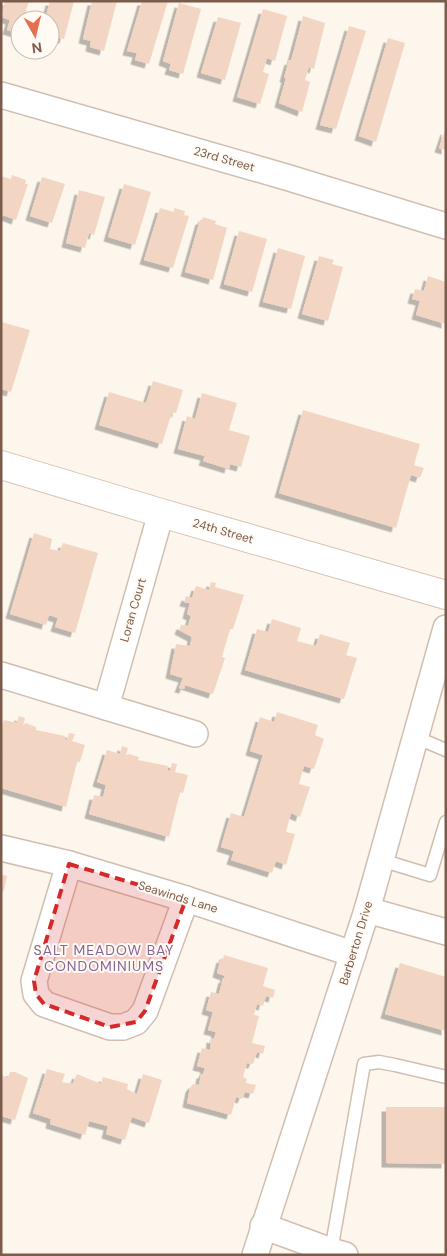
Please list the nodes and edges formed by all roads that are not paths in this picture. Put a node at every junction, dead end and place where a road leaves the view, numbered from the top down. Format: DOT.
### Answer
graph roads {
  1 [pos="1,95"];
  2 [pos="446,226"];
  3 [pos="1,465"];
  4 [pos="161,513"];
  5 [pos="446,595"];
  6 [pos="446,628"];
  7 [pos="1,675"];
  8 [pos="106,707"];
  9 [pos="195,734"];
  10 [pos="415,737"];
  11 [pos="446,750"];
  12 [pos="446,822"];
  13 [pos="1,848"];
  14 [pos="381,860"];
  15 [pos="69,864"];
  16 [pos="186,900"];
  17 [pos="367,910"];
  18 [pos="446,932"];
  19 [pos="353,954"];
  20 [pos="446,1078"];
  21 [pos="263,1226"];
  22 [pos="338,1253"];
  23 [pos="255,1255"];
  1 -- 2 [label="street, 23rd Street"];
  3 -- 4 [label="street, 24th Street"];
  4 -- 5 [label="street, 24th Street"];
  4 -- 8 [label="street, Loran Court"];
  6 -- 10 [label="street, Barberton Drive"];
  7 -- 8 [label="street"];
  8 -- 9 [label="street"];
  10 -- 11 [label="lane"];
  10 -- 14 [label="street, Barberton Drive"];
  12 -- 14 [label="lane"];
  13 -- 15 [label="street, Seawinds Lane"];
  14 -- 17 [label="street, Barberton Drive"];
  15 -- 16 [label="street, Seawinds Lane"];
  15 -- 16 [label="street"];
  16 -- 19 [label="street, Seawinds Lane"];
  17 -- 18 [label="street"];
  17 -- 19 [label="street, Barberton Drive"];
  19 -- 21 [label="street, Barberton Drive"];
  20 -- 22 [label="lane"];
  21 -- 22 [label="street"];
  21 -- 23 [label="street, Barberton Drive"];
}
